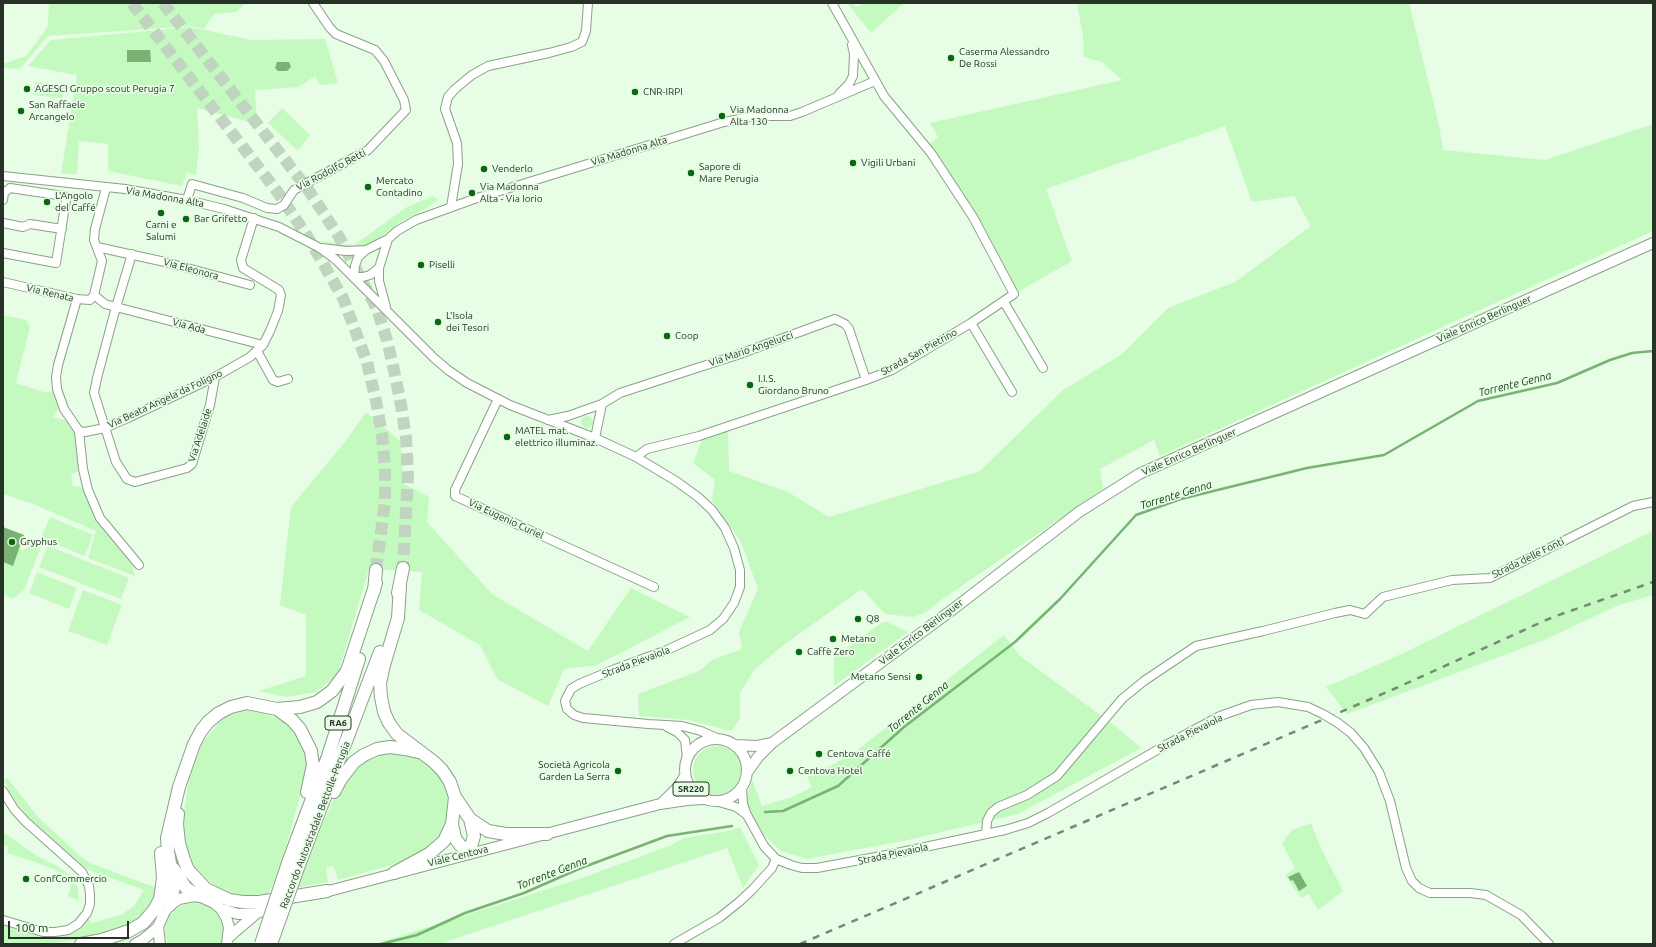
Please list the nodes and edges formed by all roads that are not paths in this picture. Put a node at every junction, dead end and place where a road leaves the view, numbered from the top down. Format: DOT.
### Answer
graph roads {
  1 [pos="313,3"];
  2 [pos="588,3"];
  3 [pos="832,3"];
  4 [pos="851,38"];
  5 [pos="875,81"];
  6 [pos="834,98"];
  7 [pos="3,176"];
  8 [pos="44,180"];
  9 [pos="106,188"];
  10 [pos="40,193"];
  11 [pos="3,200"];
  12 [pos="187,200"];
  13 [pos="451,207"];
  14 [pos="254,218"];
  15 [pos="3,223"];
  16 [pos="62,229"];
  17 [pos="388,239"];
  18 [pos="1653,243"];
  19 [pos="97,247"];
  20 [pos="320,248"];
  21 [pos="366,250"];
  22 [pos="3,253"];
  23 [pos="132,254"];
  24 [pos="379,268"];
  25 [pos="354,277"];
  26 [pos="3,282"];
  27 [pos="250,286"];
  28 [pos="94,295"];
  29 [pos="77,299"];
  30 [pos="1004,302"];
  31 [pos="116,307"];
  32 [pos="386,310"];
  33 [pos="971,322"];
  34 [pos="260,348"];
  35 [pos="1043,368"];
  36 [pos="215,377"];
  37 [pos="288,379"];
  38 [pos="866,380"];
  39 [pos="1012,392"];
  40 [pos="498,399"];
  41 [pos="602,404"];
  42 [pos="580,412"];
  43 [pos="547,420"];
  44 [pos="105,428"];
  45 [pos="79,431"];
  46 [pos="576,431"];
  47 [pos="594,438"];
  48 [pos="636,457"];
  49 [pos="1653,502"];
  50 [pos="139,565"];
  51 [pos="403,568"];
  52 [pos="376,570"];
  53 [pos="376,583"];
  54 [pos="400,586"];
  55 [pos="654,587"];
  56 [pos="277,709"];
  57 [pos="664,726"];
  58 [pos="719,739"];
  59 [pos="772,743"];
  60 [pos="735,745"];
  61 [pos="423,754"];
  62 [pos="688,758"];
  63 [pos="748,771"];
  64 [pos="685,776"];
  65 [pos="179,787"];
  66 [pos="742,788"];
  67 [pos="3,791"];
  68 [pos="455,797"];
  69 [pos="703,799"];
  70 [pos="719,802"];
  71 [pos="660,804"];
  72 [pos="747,815"];
  73 [pos="470,819"];
  74 [pos="452,824"];
  75 [pos="547,834"];
  76 [pos="986,834"];
  77 [pos="470,853"];
  78 [pos="169,859"];
  79 [pos="776,859"];
  80 [pos="296,861"];
  81 [pos="394,873"];
  82 [pos="327,890"];
  83 [pos="199,896"];
  84 [pos="170,905"];
  85 [pos="220,908"];
  86 [pos="257,913"];
  87 [pos="3,920"];
  88 [pos="158,927"];
  89 [pos="228,941"];
  90 [pos="81,944"];
  91 [pos="135,944"];
  92 [pos="160,944"];
  93 [pos="261,944"];
  94 [pos="271,944"];
  95 [pos="674,944"];
  96 [pos="1549,944"];
  1 -- 12 [label="street, Via Rodolfo Betti"];
  2 -- 13 [label="street"];
  3 -- 4 [label="street"];
  4 -- 5 [label="street"];
  4 -- 6 [label="street"];
  5 -- 6 [label="street, Via Madonna Alta"];
  5 -- 30 [label="street, Strada San Pietrino"];
  6 -- 13 [label="street, Via Madonna Alta"];
  7 -- 8 [label="street, Via Madonna Alta / SR220"];
  8 -- 9 [label="street, Via Madonna Alta / SR220"];
  8 -- 10 [label="street"];
  9 -- 12 [label="street, Via Madonna Alta / SR220"];
  9 -- 19 [label="street"];
  10 -- 11 [label="street"];
  10 -- 16 [label="street"];
  12 -- 14 [label="street, Via Madonna Alta / SR220"];
  13 -- 17 [label="street, Via Madonna Alta"];
  14 -- 20 [label="street, Via Madonna Alta / SR220"];
  14 -- 34 [label="street"];
  15 -- 16 [label="street"];
  16 -- 22 [label="street"];
  17 -- 21 [label="street, Via Madonna Alta"];
  17 -- 24 [label="street"];
  18 -- 59 [label="main road, Viale Enrico Berlinguer"];
  19 -- 23 [label="street, Via Eleonora"];
  19 -- 28 [label="street"];
  20 -- 21 [label="street, Via Madonna Alta"];
  20 -- 25 [label="street, Via Madonna Alta / SR220"];
  21 -- 25 [label="street, Via Madonna Alta"];
  23 -- 27 [label="street, Via Eleonora"];
  23 -- 31 [label="street"];
  24 -- 25 [label="street"];
  24 -- 32 [label="street"];
  25 -- 32 [label="street, Via Madonna Alta / SR220"];
  26 -- 29 [label="street, Via Renata"];
  28 -- 29 [label="street, Via Renata"];
  28 -- 31 [label="street"];
  29 -- 45 [label="street"];
  30 -- 33 [label="street, Strada San Pietrino"];
  30 -- 35 [label="street"];
  31 -- 34 [label="street, Via Ada"];
  31 -- 44 [label="street, Via Beata Angela da Foligno"];
  32 -- 40 [label="street, Via Madonna Alta / SR220"];
  33 -- 38 [label="street, Strada San Pietrino"];
  33 -- 39 [label="street"];
  34 -- 36 [label="street, Via Beata Angela da Foligno"];
  34 -- 37 [label="street"];
  36 -- 44 [label="street, Via Beata Angela da Foligno"];
  36 -- 44 [label="street, Via Adelaide"];
  38 -- 41 [label="street, Via Mario Angelucci"];
  38 -- 48 [label="street, Strada San Pietrino"];
  40 -- 43 [label="street, Via Madonna Alta / SR220"];
  40 -- 55 [label="street, Via Eugenio Curiel"];
  41 -- 42 [label="street, Via Mario Angelucci"];
  41 -- 47 [label="street"];
  42 -- 43 [label="street, Via Mario Angelucci"];
  42 -- 46 [label="street"];
  43 -- 46 [label="street, Via Madonna Alta / SR220"];
  44 -- 45 [label="street"];
  45 -- 50 [label="street"];
  46 -- 47 [label="street, Via Madonna Alta / SR220"];
  47 -- 48 [label="street, Via Madonna Alta / SR220"];
  48 -- 57 [label="street, Strada Pievaiola / SR220"];
  49 -- 76 [label="street, Strada delle Fonti"];
  51 -- 54 [label="highway, Raccordo Autostradale Bettolle-Perugia / RA6"];
  52 -- 53 [label="highway, RA6"];
  53 -- 56 [label="highway, RA6"];
  53 -- 80 [label="highway, RA6"];
  54 -- 61 [label="highway"];
  54 -- 80 [label="highway, Raccordo Autostradale Bettolle-Perugia / RA6"];
  56 -- 65 [label="highway"];
  56 -- 80 [label="highway"];
  57 -- 58 [label="street, SR220"];
  57 -- 62 [label="street, SR220"];
  58 -- 60 [label="main road, SR220"];
  58 -- 62 [label="main road"];
  59 -- 60 [label="main road"];
  59 -- 63 [label="main road, Viale Enrico Berlinguer"];
  60 -- 63 [label="main road"];
  61 -- 68 [label="highway"];
  61 -- 80 [label="highway"];
  62 -- 64 [label="main road, SR220"];
  63 -- 66 [label="main road"];
  64 -- 69 [label="main road, SR220"];
  64 -- 71 [label="main road, Viale Centova"];
  65 -- 78 [label="highway"];
  65 -- 82 [label="highway"];
  65 -- 90 [label="highway"];
  66 -- 70 [label="main road, SR220"];
  66 -- 72 [label="street, Strada Pievaiola"];
  67 -- 87 [label="street"];
  68 -- 73 [label="highway"];
  68 -- 74 [label="highway"];
  69 -- 70 [label="main road, SR220"];
  69 -- 71 [label="main road, Viale Centova"];
  70 -- 72 [label="street, SR220"];
  71 -- 75 [label="main road, Viale Centova"];
  72 -- 79 [label="street, Strada Pievaiola"];
  73 -- 75 [label="highway"];
  73 -- 77 [label="highway"];
  74 -- 77 [label="highway"];
  74 -- 81 [label="highway"];
  75 -- 77 [label="main road, Viale Centova"];
  76 -- 79 [label="street, Strada Pievaiola"];
  76 -- 96 [label="street, Strada Pievaiola, bridge"];
  77 -- 81 [label="main road, Viale Centova"];
  78 -- 83 [label="highway"];
  78 -- 84 [label="highway"];
  79 -- 95 [label="street"];
  80 -- 93 [label="highway, RA6, bridge"];
  80 -- 94 [label="highway, Raccordo Autostradale Bettolle-Perugia / RA6, bridge"];
  81 -- 82 [label="main road, Viale Centova"];
  82 -- 86 [label="main road, Viale Centova"];
  83 -- 84 [label="main road"];
  83 -- 85 [label="main road"];
  84 -- 88 [label="main road"];
  85 -- 86 [label="main road"];
  85 -- 89 [label="main road"];
  86 -- 89 [label="main road"];
  88 -- 91 [label="main road"];
  88 -- 92 [label="main road"];
}
